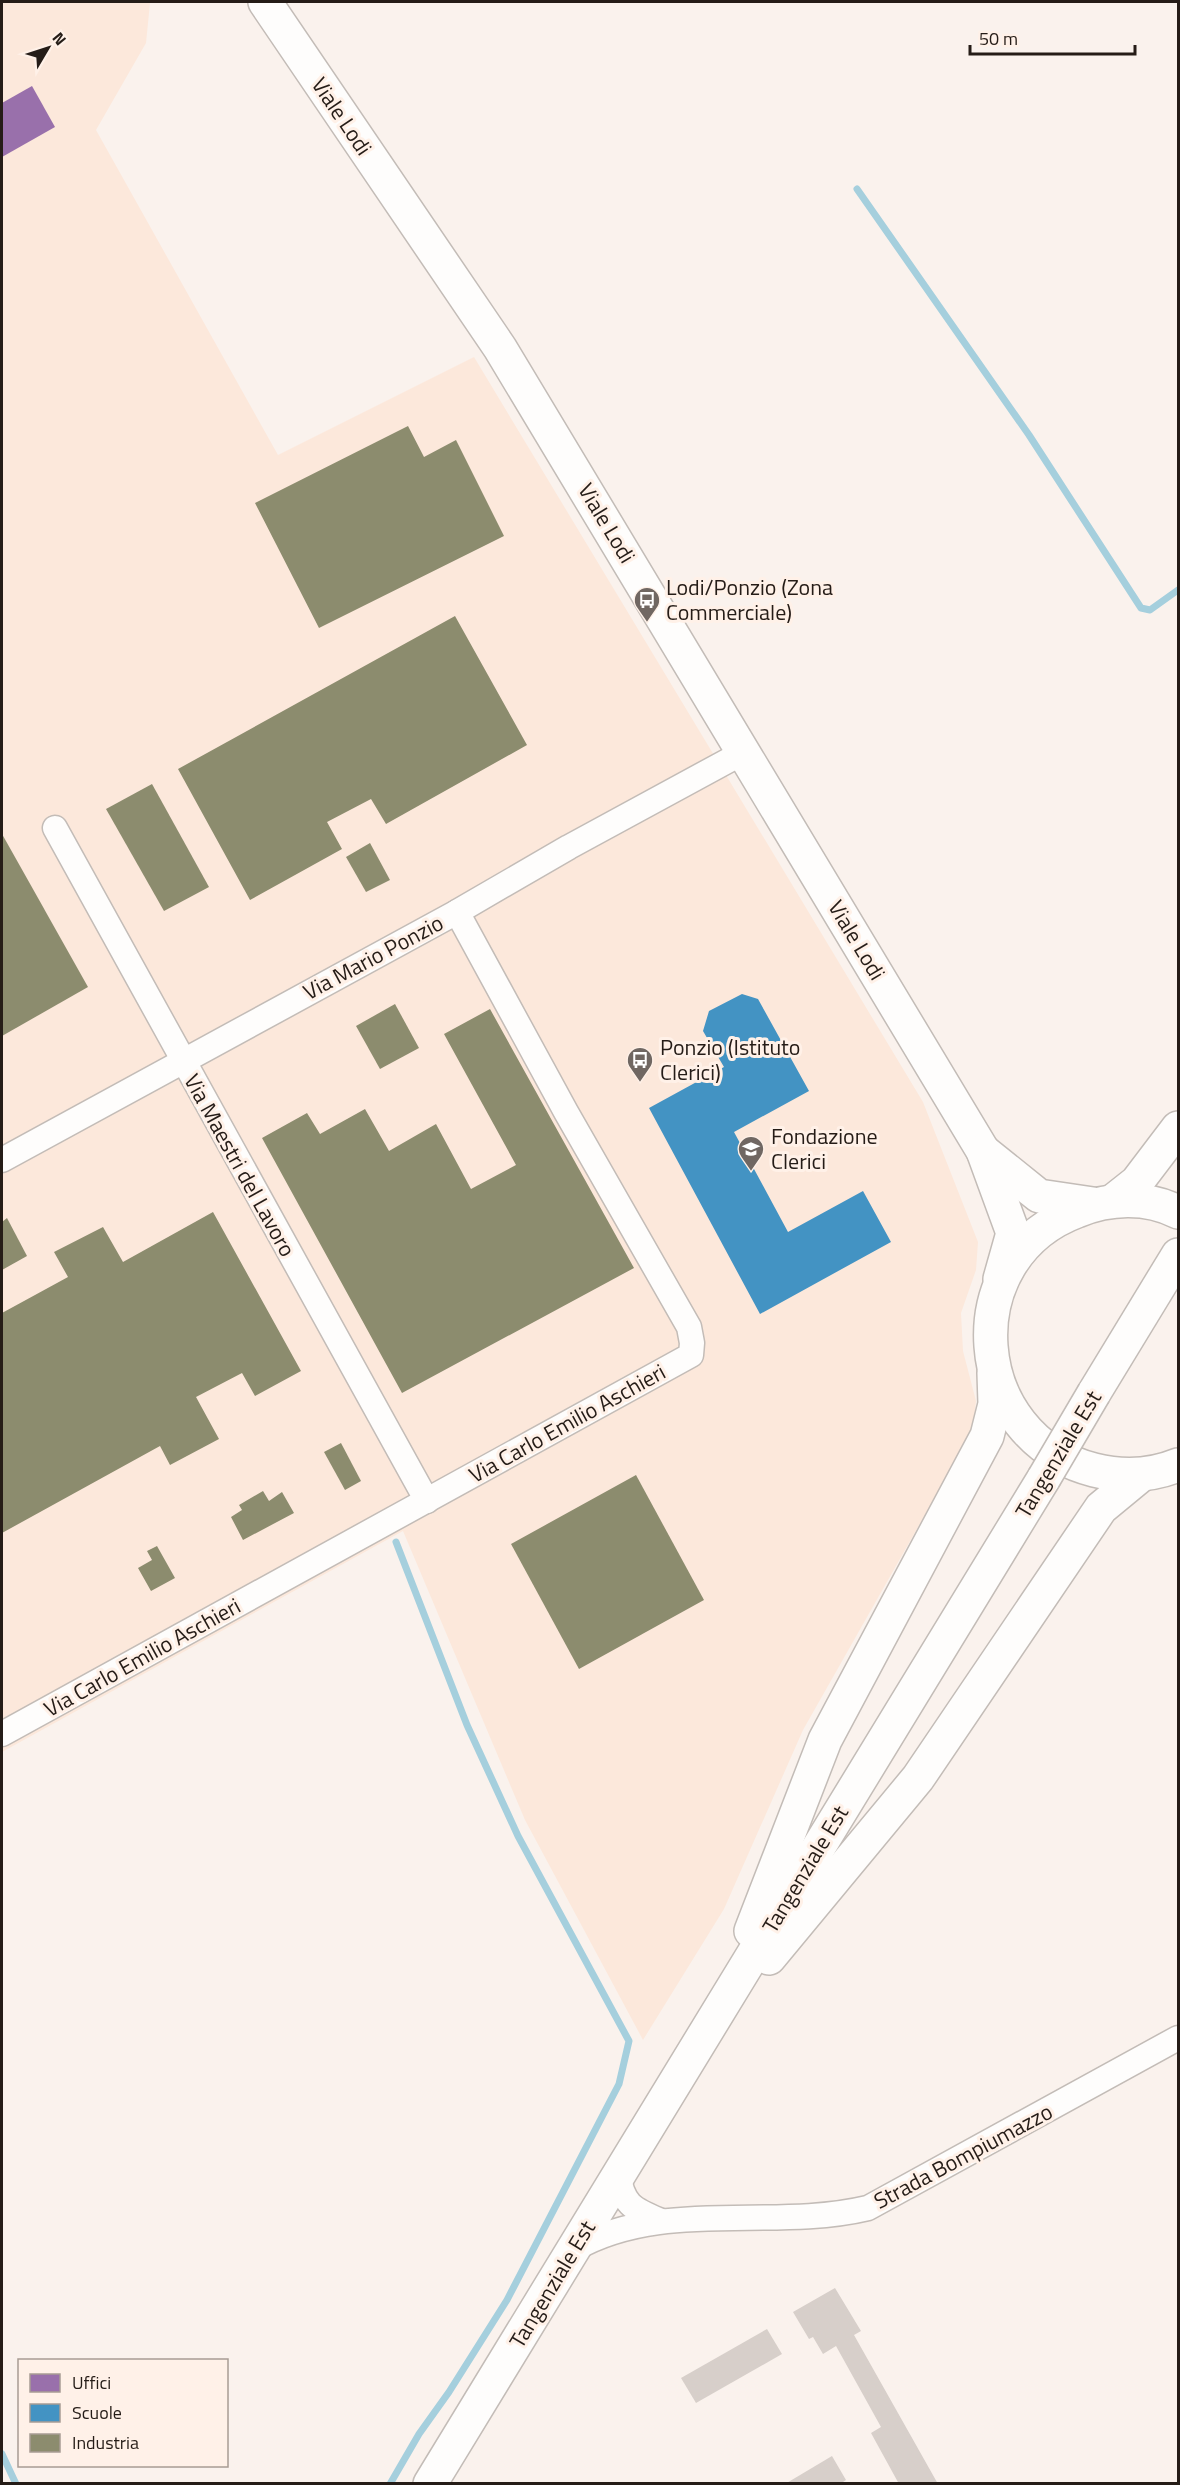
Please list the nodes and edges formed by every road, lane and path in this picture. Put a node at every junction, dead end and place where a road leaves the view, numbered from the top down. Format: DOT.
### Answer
graph roads {
  1 [pos="265,2"];
  2 [pos="744,752"];
  3 [pos="55,828"];
  4 [pos="456,912"];
  5 [pos="182,1060"];
  6 [pos="1179,1128"];
  7 [pos="983,1151"];
  8 [pos="2,1160"];
  9 [pos="1103,1203"];
  10 [pos="1179,1212"];
  11 [pos="1171,1268"];
  12 [pos="995,1296"];
  13 [pos="993,1372"];
  14 [pos="1179,1465"];
  15 [pos="1141,1474"];
  16 [pos="427,1501"];
  17 [pos="2,1734"];
  18 [pos="734,1984"];
  19 [pos="1179,2038"];
  20 [pos="618,2174"];
  21 [pos="659,2220"];
  22 [pos="573,2249"];
  23 [pos="430,2484"];
  1 -- 2 [label="main road, Viale Lodi"];
  2 -- 4 [label="street, Via Mario Ponzio"];
  2 -- 7 [label="main road, Viale Lodi"];
  3 -- 5 [label="street, Via Maestri del Lavoro"];
  4 -- 5 [label="street, Via Mario Ponzio"];
  4 -- 16 [label="street, Via Carlo Emilio Aschieri"];
  5 -- 8 [label="street, Via Mario Ponzio"];
  5 -- 16 [label="street, Via Maestri del Lavoro"];
  6 -- 9 [label="main road"];
  7 -- 9 [label="main road, Viale Lodi"];
  7 -- 12 [label="main road, Viale Lodi"];
  9 -- 10 [label="main road"];
  9 -- 12 [label="main road"];
  11 -- 18 [label="main road, Tangenziale Est, bridge"];
  12 -- 13 [label="main road"];
  13 -- 15 [label="main road"];
  13 -- 18 [label="main road"];
  14 -- 15 [label="main road"];
  15 -- 18 [label="main road"];
  16 -- 17 [label="street, Via Carlo Emilio Aschieri"];
  18 -- 20 [label="main road, Tangenziale Est"];
  19 -- 21 [label="street, Strada Bompiumazzo"];
  20 -- 21 [label="street"];
  20 -- 22 [label="main road, Tangenziale Est"];
  21 -- 22 [label="street"];
  22 -- 23 [label="main road, Tangenziale Est"];
}
